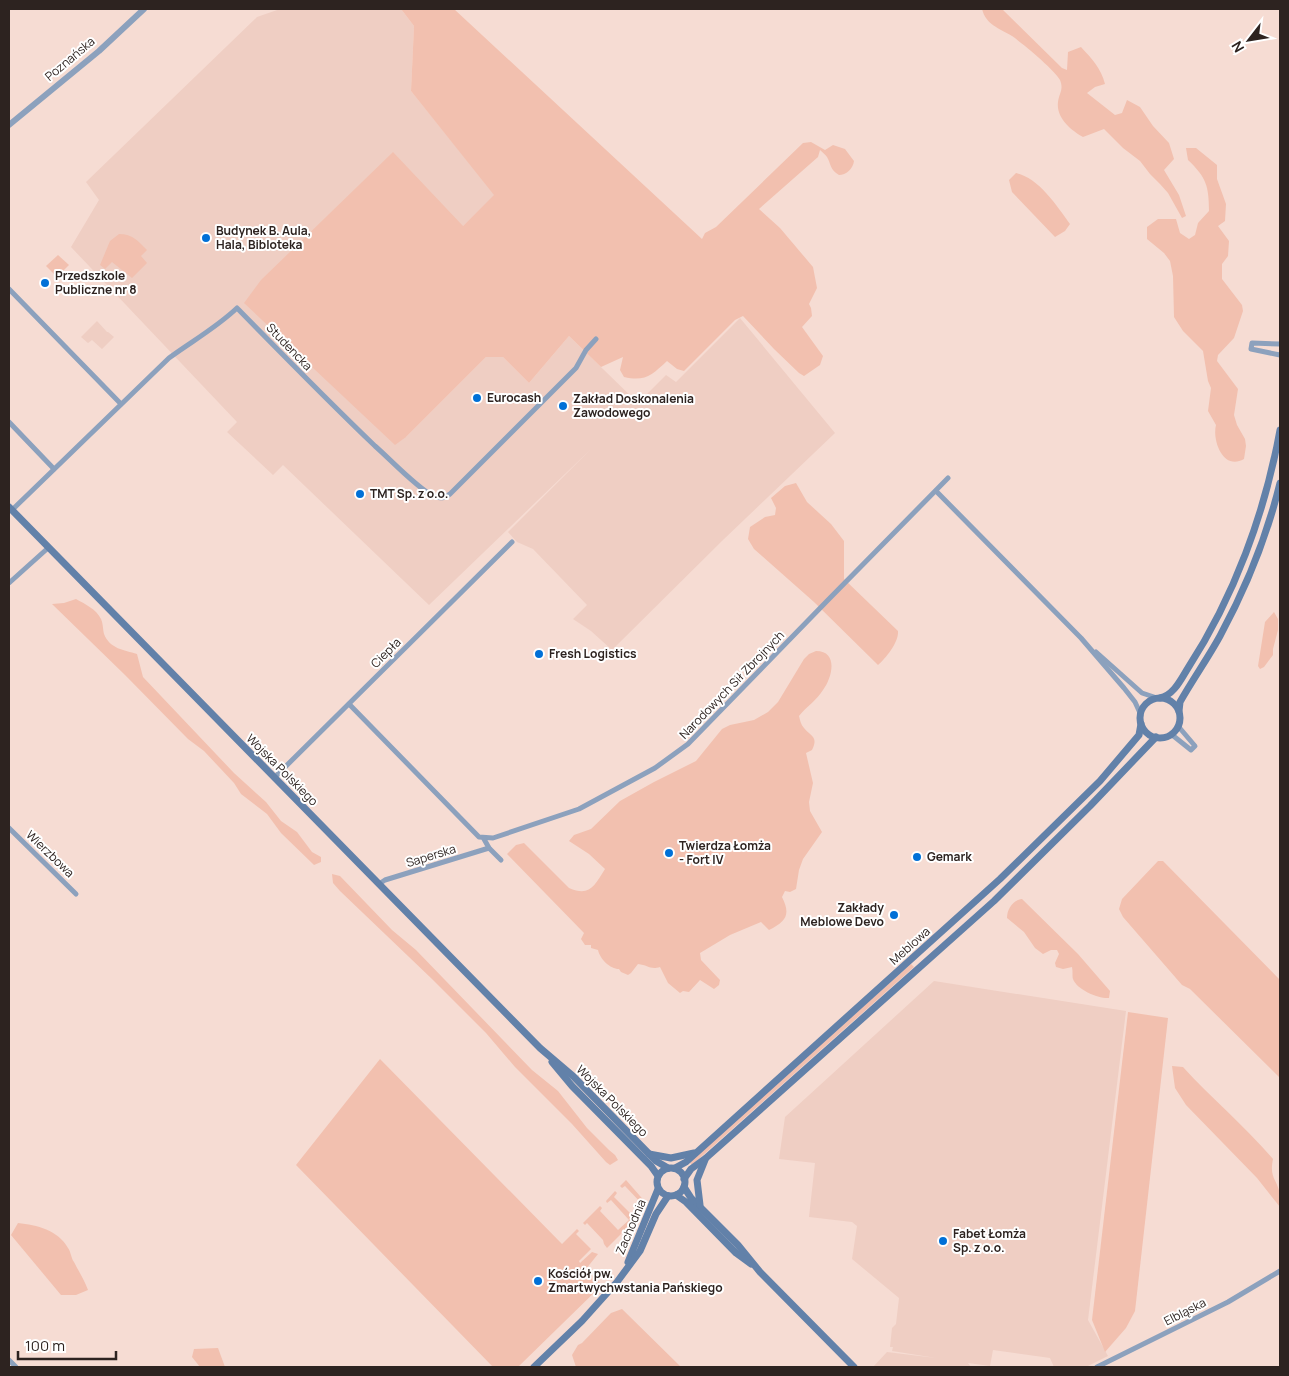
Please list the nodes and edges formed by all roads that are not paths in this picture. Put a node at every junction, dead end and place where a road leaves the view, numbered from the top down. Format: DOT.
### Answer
graph roads {
  1 [pos="144,9"];
  2 [pos="9,125"];
  3 [pos="9,289"];
  4 [pos="596,339"];
  5 [pos="1280,344"];
  6 [pos="1280,355"];
  7 [pos="121,404"];
  8 [pos="9,422"];
  9 [pos="1280,430"];
  10 [pos="54,469"];
  11 [pos="948,478"];
  12 [pos="1280,482"];
  13 [pos="936,491"];
  14 [pos="10,509"];
  15 [pos="512,542"];
  16 [pos="48,548"];
  17 [pos="9,583"];
  18 [pos="1081,638"];
  19 [pos="1158,698"];
  20 [pos="349,704"];
  21 [pos="1179,711"];
  22 [pos="1141,715"];
  23 [pos="1142,724"];
  24 [pos="1178,726"];
  25 [pos="1171,734"];
  26 [pos="1156,737"];
  27 [pos="274,778"];
  28 [pos="9,828"];
  29 [pos="484,839"];
  30 [pos="489,848"];
  31 [pos="501,860"];
  32 [pos="379,884"];
  33 [pos="76,894"];
  34 [pos="540,1048"];
  35 [pos="695,1153"];
  36 [pos="648,1154"];
  37 [pos="706,1158"];
  38 [pos="671,1168"];
  39 [pos="658,1176"];
  40 [pos="684,1183"];
  41 [pos="658,1189"];
  42 [pos="672,1195"];
  43 [pos="700,1206"];
  44 [pos="1280,1271"];
  45 [pos="760,1272"];
  46 [pos="623,1274"];
  47 [pos="9,1360"];
  48 [pos="16,1367"];
  49 [pos="534,1367"];
  50 [pos="854,1367"];
  51 [pos="1097,1367"];
  1 -- 2 [label="street, Poznańska"];
  3 -- 7 [label="street"];
  4 -- 7 [label="street, Studencka"];
  5 -- 6 [label="street"];
  7 -- 10 [label="street, Studencka"];
  8 -- 10 [label="street"];
  9 -- 19 [label="main road"];
  10 -- 14 [label="street, Studencka"];
  11 -- 13 [label="street, Narodowych Sił Zbrojnych"];
  12 -- 21 [label="main road"];
  13 -- 18 [label="street"];
  13 -- 29 [label="street, Narodowych Sił Zbrojnych"];
  14 -- 16 [label="main road, Wojska Polskiego"];
  15 -- 20 [label="street, Ciepła"];
  16 -- 17 [label="street"];
  16 -- 27 [label="main road, Wojska Polskiego"];
  18 -- 19 [label="street"];
  18 -- 22 [label="street"];
  19 -- 21 [label="main road"];
  19 -- 22 [label="main road"];
  20 -- 27 [label="street, Ciepła"];
  20 -- 29 [label="street"];
  21 -- 24 [label="main road"];
  22 -- 23 [label="main road"];
  23 -- 26 [label="main road"];
  23 -- 35 [label="main road, Meblowa"];
  24 -- 25 [label="main road"];
  24 -- 25 [label="street"];
  25 -- 26 [label="main road"];
  26 -- 37 [label="main road, Meblowa"];
  27 -- 32 [label="main road, Wojska Polskiego"];
  28 -- 33 [label="street, Wierzbowa"];
  29 -- 30 [label="street"];
  30 -- 31 [label="street"];
  30 -- 32 [label="street, Saperska"];
  32 -- 34 [label="main road, Wojska Polskiego"];
  34 -- 36 [label="main road, Wojska Polskiego"];
  34 -- 39 [label="main road, Wojska Polskiego"];
  35 -- 36 [label="main road"];
  35 -- 38 [label="main road, Meblowa"];
  36 -- 38 [label="main road, Wojska Polskiego"];
  37 -- 40 [label="main road, Meblowa"];
  37 -- 43 [label="main road"];
  38 -- 39 [label="main road"];
  38 -- 40 [label="main road"];
  39 -- 41 [label="main road"];
  40 -- 42 [label="main road"];
  40 -- 43 [label="main road"];
  41 -- 42 [label="main road"];
  41 -- 46 [label="main road, Zachodnia"];
  42 -- 45 [label="main road"];
  42 -- 46 [label="main road, Zachodnia"];
  43 -- 45 [label="main road"];
  44 -- 51 [label="street, Elbląska"];
  45 -- 50 [label="main road"];
  46 -- 49 [label="main road, Zachodnia"];
  47 -- 48 [label="street"];
}
